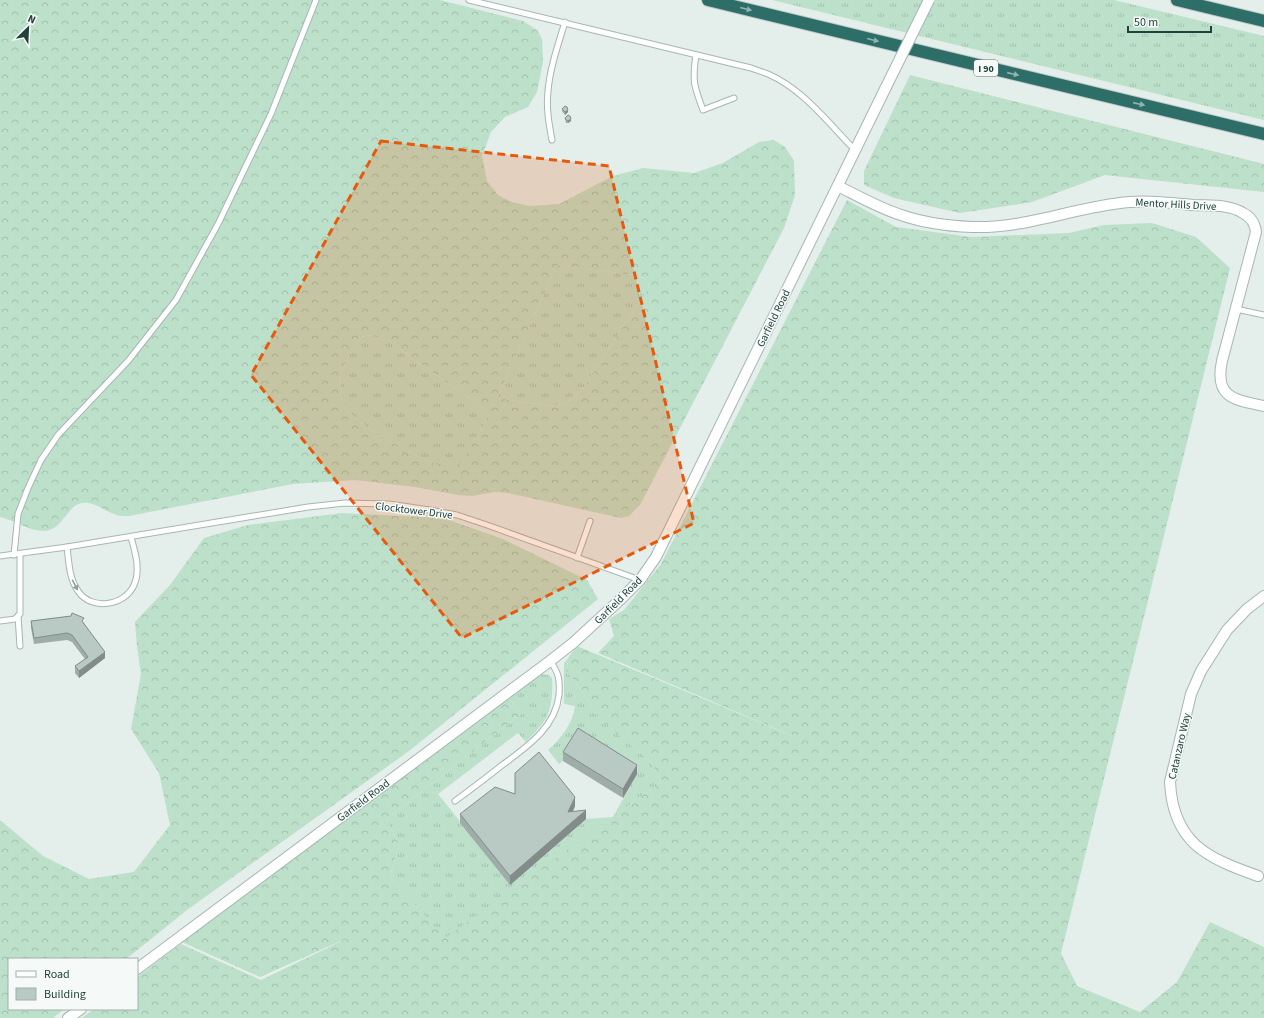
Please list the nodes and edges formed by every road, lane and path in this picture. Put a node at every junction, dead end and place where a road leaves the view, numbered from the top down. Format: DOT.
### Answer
graph roads {
  1 [pos="316,0"];
  2 [pos="469,0"];
  3 [pos="708,0"];
  4 [pos="929,0"];
  5 [pos="1177,0"];
  6 [pos="1264,21"];
  7 [pos="565,22"];
  8 [pos="696,55"];
  9 [pos="734,98"];
  10 [pos="1264,134"];
  11 [pos="552,140"];
  12 [pos="855,150"];
  13 [pos="838,186"];
  14 [pos="1236,309"];
  15 [pos="1264,315"];
  16 [pos="1264,406"];
  17 [pos="590,521"];
  18 [pos="131,537"];
  19 [pos="67,547"];
  20 [pos="17,554"];
  21 [pos="0,556"];
  22 [pos="577,558"];
  23 [pos="640,580"];
  24 [pos="1264,596"];
  25 [pos="18,616"];
  26 [pos="0,621"];
  27 [pos="20,646"];
  28 [pos="550,661"];
  29 [pos="455,801"];
  30 [pos="1258,876"];
  31 [pos="138,968"];
  32 [pos="79,1010"];
  33 [pos="68,1018"];
  1 -- 20 [label="lane"];
  2 -- 7 [label="lane"];
  3 -- 10 [label="highway, I 90, one-way"];
  4 -- 12 [label="street, Garfield Road, bridge"];
  5 -- 6 [label="highway"];
  7 -- 8 [label="lane"];
  7 -- 11 [label="lane"];
  8 -- 9 [label="lane"];
  8 -- 12 [label="lane"];
  12 -- 13 [label="street, Garfield Road"];
  13 -- 14 [label="street, Mentor Hills Drive"];
  13 -- 23 [label="street, Garfield Road"];
  14 -- 15 [label="lane"];
  14 -- 16 [label="street, Mentor Hills Drive"];
  17 -- 22 [label="lane"];
  18 -- 19 [label="lane, Clocktower Drive"];
  19 -- 18 [label="lane, one-way"];
  18 -- 22 [label="lane, Clocktower Drive"];
  19 -- 20 [label="lane, Clocktower Drive"];
  20 -- 21 [label="lane, Clocktower Drive"];
  20 -- 25 [label="lane"];
  22 -- 23 [label="lane, Clocktower Drive"];
  23 -- 28 [label="street, Garfield Road"];
  24 -- 30 [label="street, Catanzaro Way"];
  25 -- 26 [label="lane"];
  25 -- 27 [label="lane"];
  28 -- 29 [label="lane"];
  28 -- 31 [label="street, Garfield Road"];
  32 -- 33 [label="street"];
}
